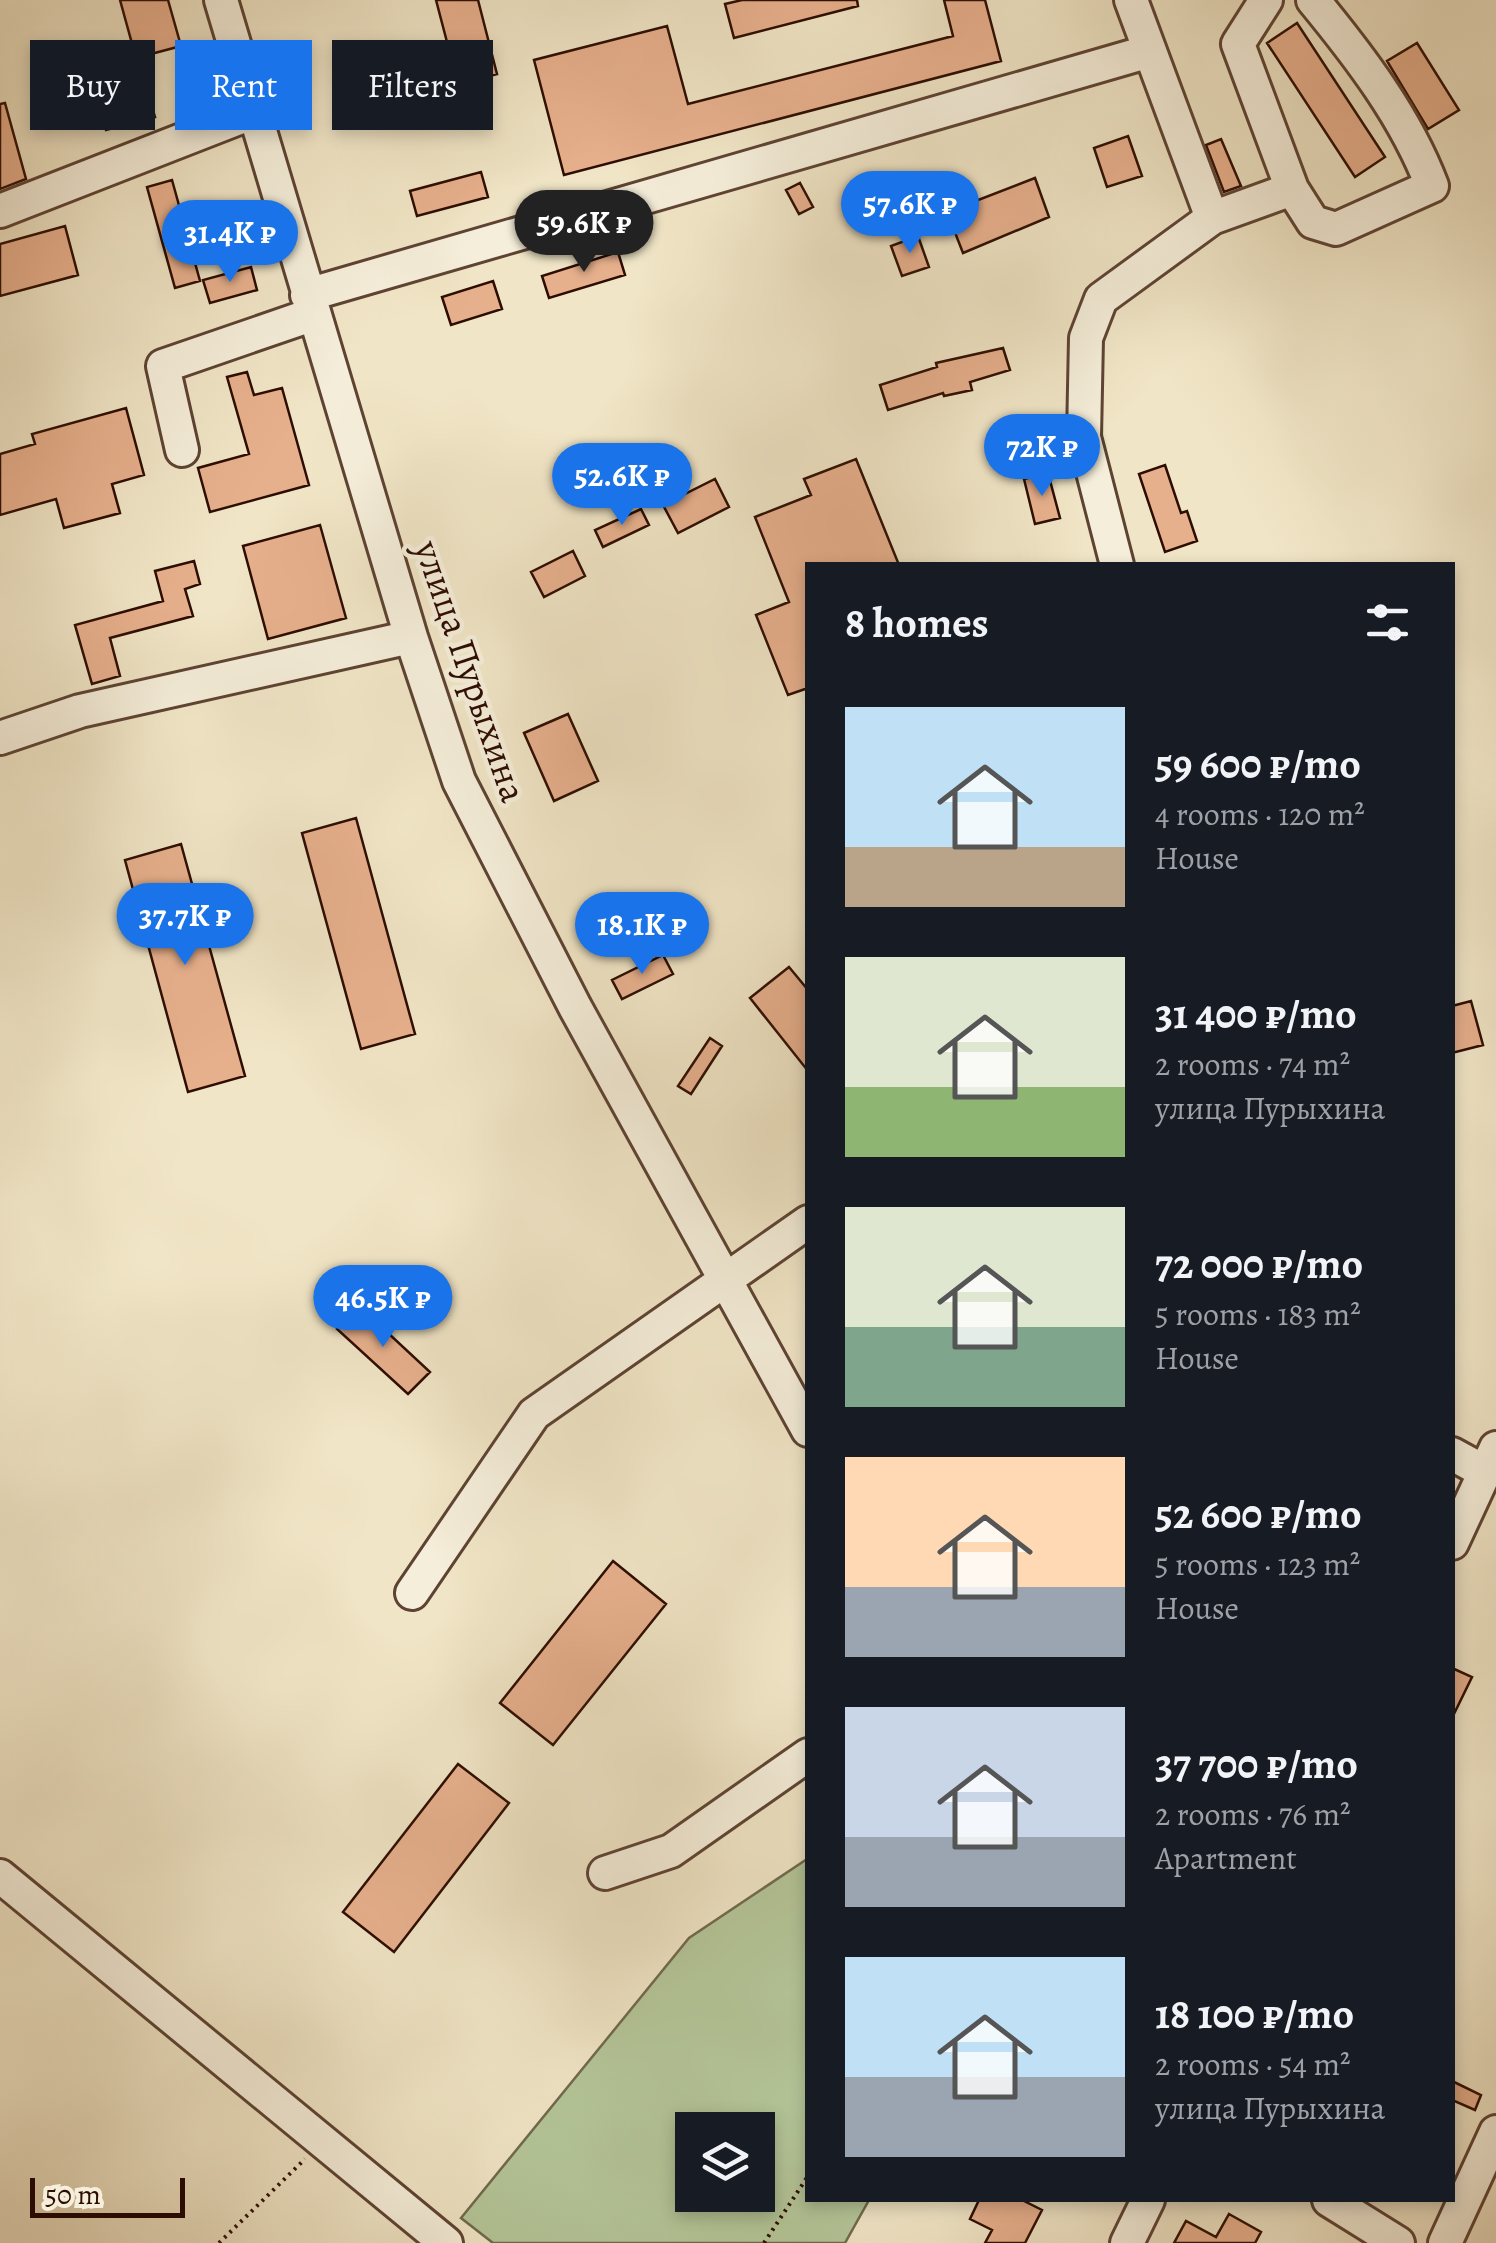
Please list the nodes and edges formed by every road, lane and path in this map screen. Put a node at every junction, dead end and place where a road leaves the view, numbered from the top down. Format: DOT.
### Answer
graph roads {
  1 [pos="222,0"];
  2 [pos="1131,0"];
  3 [pos="1266,0"];
  4 [pos="1313,0"];
  5 [pos="233,40"];
  6 [pos="1150,50"];
  7 [pos="207,130"];
  8 [pos="259,130"];
  9 [pos="1292,189"];
  10 [pos="0,210"];
  11 [pos="1212,218"];
  12 [pos="310,305"];
  13 [pos="182,450"];
  14 [pos="1116,562"];
  15 [pos="411,637"];
  16 [pos="0,738"];
  17 [pos="805,1224"];
  18 [pos="724,1279"];
  19 [pos="805,1425"];
  20 [pos="1455,1454"];
  21 [pos="1490,1460"];
  22 [pos="1455,1536"];
  23 [pos="412,1594"];
  24 [pos="805,1757"];
  25 [pos="606,1872"];
  26 [pos="0,1876"];
  27 [pos="1496,2132"];
  28 [pos="330,2148"];
  29 [pos="805,2181"];
  30 [pos="1147,2202"];
  31 [pos="1332,2202"];
  32 [pos="219,2243"];
  33 [pos="446,2243"];
  34 [pos="764,2243"];
  35 [pos="1127,2243"];
  36 [pos="1398,2243"];
  37 [pos="1446,2243"];
  1 -- 5 [label="street, улица Пурыхина"];
  2 -- 6 [label="street"];
  3 -- 9 [label="street"];
  4 -- 9 [label="street"];
  6 -- 11 [label="street"];
  6 -- 12 [label="street"];
  7 -- 10 [label="street"];
  8 -- 12 [label="street, улица Пурыхина"];
  9 -- 11 [label="street"];
  11 -- 14 [label="street"];
  12 -- 13 [label="street"];
  12 -- 15 [label="street, улица Пурыхина"];
  15 -- 16 [label="street"];
  15 -- 18 [label="street, улица Пурыхина"];
  17 -- 18 [label="street"];
  18 -- 19 [label="street, улица Пурыхина"];
  18 -- 23 [label="street"];
  20 -- 21 [label="street"];
  21 -- 22 [label="street"];
  24 -- 25 [label="street"];
  26 -- 28 [label="street"];
  27 -- 37 [label="street"];
  28 -- 32 [label="path"];
  28 -- 33 [label="street"];
  29 -- 34 [label="path"];
  30 -- 35 [label="street"];
  31 -- 36 [label="street"];
}
